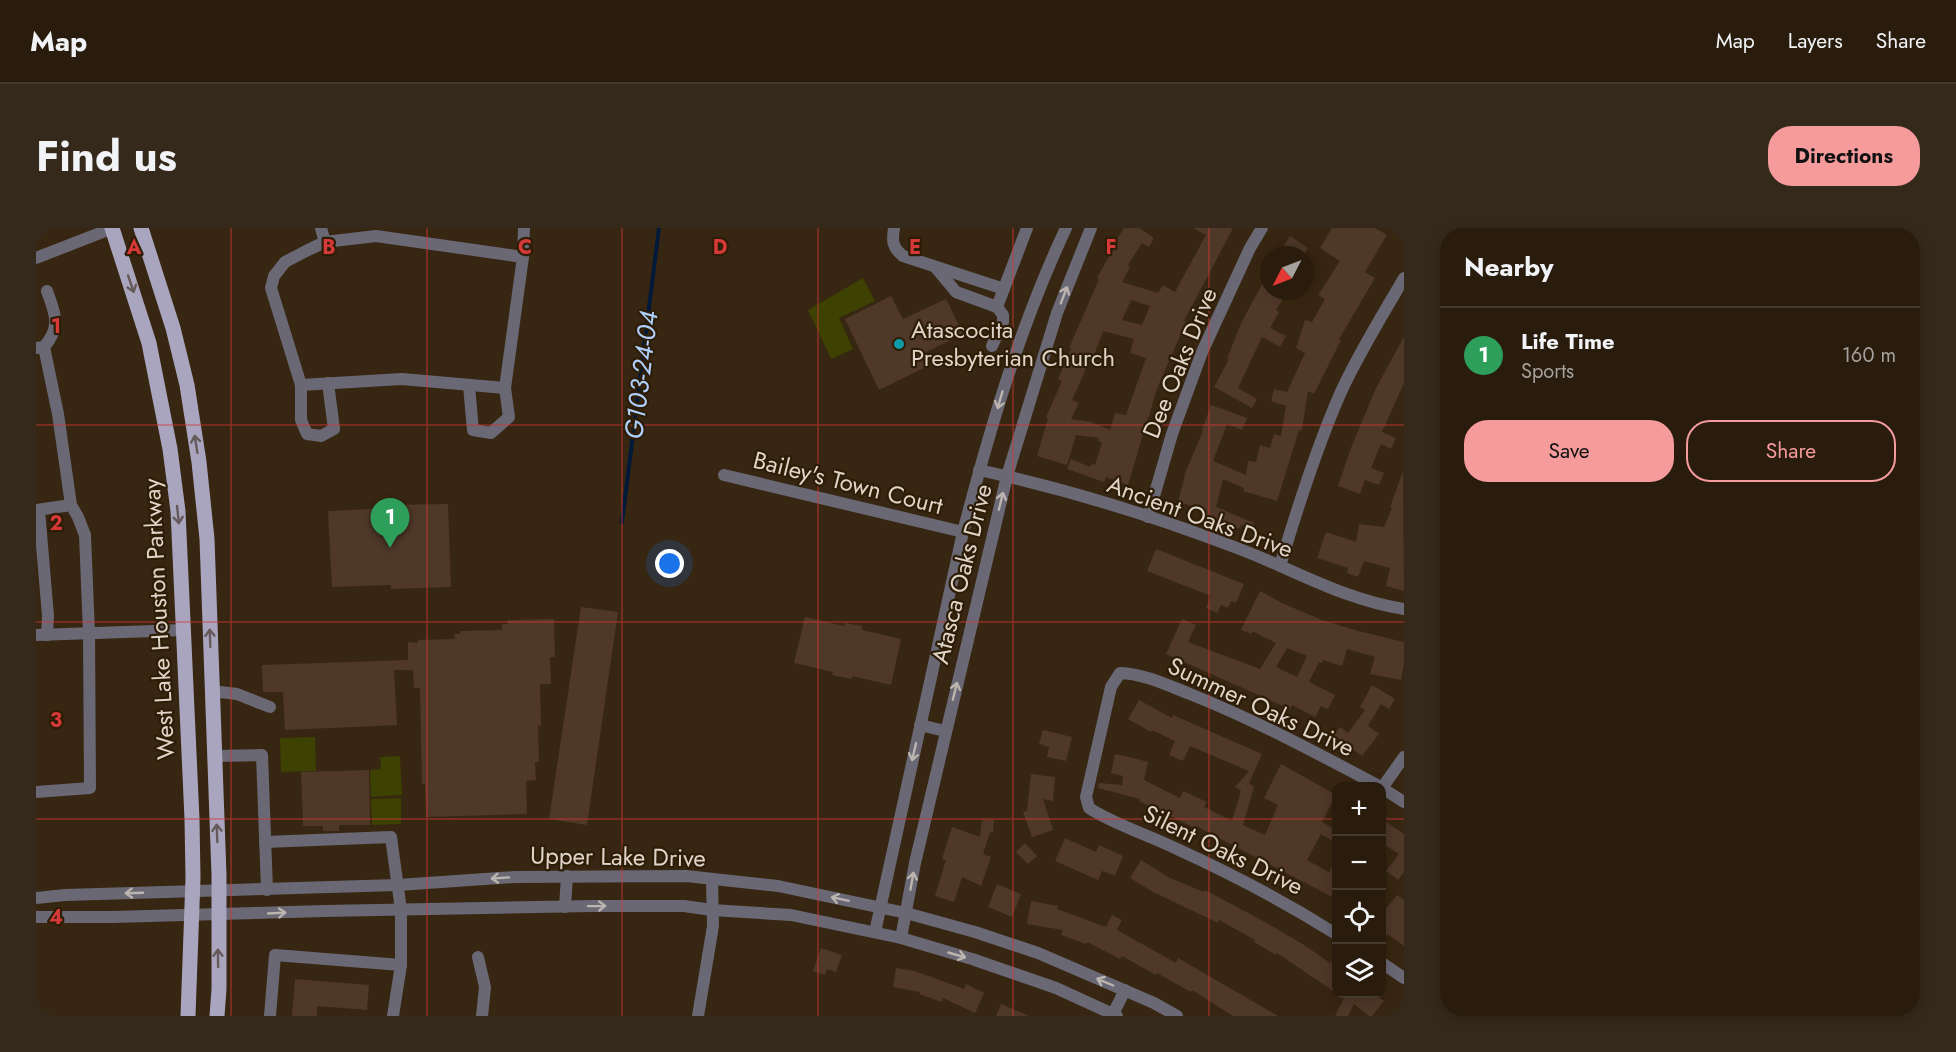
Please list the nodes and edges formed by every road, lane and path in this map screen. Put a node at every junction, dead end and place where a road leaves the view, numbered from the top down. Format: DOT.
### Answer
graph roads {
  1 [pos="112,228"];
  2 [pos="141,228"];
  3 [pos="321,228"];
  4 [pos="524,228"];
  5 [pos="894,228"];
  6 [pos="1027,228"];
  7 [pos="1262,228"];
  8 [pos="1063,229"];
  9 [pos="1089,232"];
  10 [pos="325,242"];
  11 [pos="523,257"];
  12 [pos="36,258"];
  13 [pos="936,267"];
  14 [pos="1404,278"];
  15 [pos="1004,289"];
  16 [pos="47,291"];
  17 [pos="997,307"];
  18 [pos="992,346"];
  19 [pos="40,347"];
  20 [pos="328,383"];
  21 [pos="301,385"];
  22 [pos="469,386"];
  23 [pos="505,388"];
  24 [pos="979,470"];
  25 [pos="724,474"];
  26 [pos="1007,476"];
  27 [pos="71,505"];
  28 [pos="38,510"];
  29 [pos="1148,517"];
  30 [pos="963,532"];
  31 [pos="1280,566"];
  32 [pos="1404,609"];
  33 [pos="184,630"];
  34 [pos="89,633"];
  35 [pos="41,635"];
  36 [pos="212,691"];
  37 [pos="187,692"];
  38 [pos="270,707"];
  39 [pos="920,725"];
  40 [pos="945,731"];
  41 [pos="215,756"];
  42 [pos="1404,758"];
  43 [pos="1370,782"];
  44 [pos="1386,782"];
  45 [pos="1386,791"];
  46 [pos="36,792"];
  47 [pos="1404,802"];
  48 [pos="1089,808"];
  49 [pos="265,842"];
  50 [pos="567,876"];
  51 [pos="712,879"];
  52 [pos="398,885"];
  53 [pos="267,890"];
  54 [pos="218,891"];
  55 [pos="193,892"];
  56 [pos="36,898"];
  57 [pos="565,907"];
  58 [pos="879,908"];
  59 [pos="401,910"];
  60 [pos="712,910"];
  61 [pos="906,913"];
  62 [pos="218,915"];
  63 [pos="192,916"];
  64 [pos="36,917"];
  65 [pos="874,932"];
  66 [pos="1332,932"];
  67 [pos="901,938"];
  68 [pos="478,957"];
  69 [pos="401,965"];
  70 [pos="1386,966"];
  71 [pos="1404,978"];
  72 [pos="1125,990"];
  73 [pos="1115,1015"];
  74 [pos="188,1016"];
  75 [pos="217,1016"];
  76 [pos="270,1016"];
  77 [pos="393,1016"];
  78 [pos="482,1016"];
  79 [pos="698,1016"];
  80 [pos="1177,1016"];
  1 -- 12 [label="street"];
  1 -- 33 [label="main road, West Lake Houston Parkway, one-way"];
  36 -- 2 [label="main road, West Lake Houston Parkway, one-way"];
  3 -- 10 [label="street"];
  4 -- 11 [label="street"];
  5 -- 13 [label="street"];
  6 -- 15 [label="street"];
  7 -- 29 [label="street, Dee Oaks Drive"];
  8 -- 9 [label="street"];
  8 -- 24 [label="street, Atasca Oaks Drive, one-way"];
  26 -- 9 [label="street, Atasca Oaks Drive, one-way"];
  10 -- 11 [label="street"];
  10 -- 21 [label="street"];
  11 -- 23 [label="street"];
  13 -- 15 [label="street"];
  13 -- 17 [label="street"];
  14 -- 31 [label="street"];
  15 -- 17 [label="street"];
  16 -- 19 [label="street"];
  17 -- 18 [label="street"];
  19 -- 27 [label="street"];
  20 -- 21 [label="street"];
  20 -- 21 [label="street"];
  20 -- 22 [label="street"];
  22 -- 23 [label="street"];
  22 -- 23 [label="street"];
  24 -- 26 [label="street, Ancient Oaks Drive"];
  24 -- 30 [label="street, Atasca Oaks Drive"];
  25 -- 30 [label="street, Bailey's Town Court"];
  26 -- 29 [label="street, Ancient Oaks Drive"];
  40 -- 26 [label="street, Atasca Oaks Drive, one-way"];
  27 -- 28 [label="street"];
  27 -- 34 [label="street"];
  28 -- 35 [label="street"];
  29 -- 31 [label="street, Ancient Oaks Drive"];
  30 -- 39 [label="street, Atasca Oaks Drive"];
  31 -- 32 [label="street, Ancient Oaks Drive"];
  33 -- 34 [label="street"];
  33 -- 37 [label="main road, West Lake Houston Parkway"];
  34 -- 35 [label="street"];
  34 -- 46 [label="street"];
  36 -- 37 [label="main road"];
  36 -- 38 [label="street"];
  36 -- 41 [label="main road, West Lake Houston Parkway"];
  37 -- 55 [label="main road, West Lake Houston Parkway"];
  39 -- 40 [label="street"];
  39 -- 58 [label="street, Atasca Oaks Drive, one-way"];
  61 -- 40 [label="street, Atasca Oaks Drive, one-way"];
  41 -- 49 [label="street"];
  54 -- 41 [label="main road, West Lake Houston Parkway, one-way"];
  42 -- 44 [label="street"];
  43 -- 48 [label="street, Summer Oaks Drive"];
  45 -- 47 [label="street, Summer Oaks Drive"];
  48 -- 66 [label="street, Silent Oaks Drive"];
  49 -- 52 [label="street"];
  49 -- 53 [label="street"];
  50 -- 51 [label="street, Upper Lake Drive"];
  50 -- 52 [label="street, Upper Lake Drive, one-way"];
  50 -- 57 [label="street"];
  58 -- 51 [label="street, Upper Lake Drive, one-way"];
  51 -- 60 [label="street"];
  52 -- 53 [label="street, Upper Lake Drive"];
  52 -- 59 [label="street"];
  53 -- 54 [label="street, Upper Lake Drive"];
  54 -- 55 [label="street, Upper Lake Drive"];
  54 -- 62 [label="main road, West Lake Houston Parkway"];
  55 -- 56 [label="street, Upper Lake Drive, one-way"];
  55 -- 63 [label="main road, West Lake Houston Parkway"];
  57 -- 59 [label="street, Upper Lake Drive"];
  57 -- 60 [label="street, Upper Lake Drive, one-way"];
  58 -- 61 [label="street, Upper Lake Drive"];
  58 -- 65 [label="street, Atasca Oaks Drive"];
  62 -- 59 [label="street, Upper Lake Drive, one-way"];
  59 -- 69 [label="street"];
  60 -- 65 [label="street, Upper Lake Drive"];
  60 -- 79 [label="street"];
  61 -- 67 [label="street, Atasca Oaks Drive"];
  72 -- 61 [label="street, Upper Lake Drive, one-way"];
  62 -- 63 [label="street, Upper Lake Drive"];
  75 -- 62 [label="main road, West Lake Houston Parkway, one-way"];
  63 -- 64 [label="street, Upper Lake Drive"];
  63 -- 74 [label="main road, West Lake Houston Parkway"];
  65 -- 67 [label="street, Upper Lake Drive"];
  67 -- 73 [label="street, Upper Lake Drive, one-way"];
  68 -- 78 [label="street"];
  69 -- 76 [label="street"];
  69 -- 77 [label="street"];
  70 -- 71 [label="street"];
  72 -- 73 [label="street"];
  72 -- 80 [label="street, Upper Lake Drive"];
}
